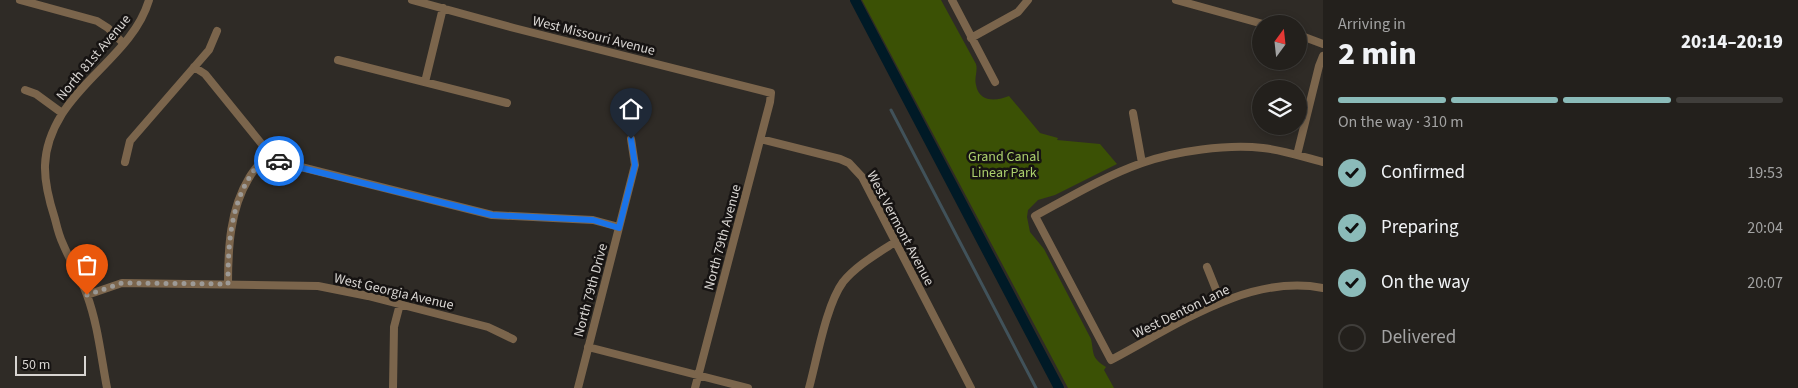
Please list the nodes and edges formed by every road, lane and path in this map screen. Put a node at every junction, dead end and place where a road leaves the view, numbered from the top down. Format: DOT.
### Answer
graph roads {
  1 [pos="20,0"];
  2 [pos="149,0"];
  3 [pos="412,0"];
  4 [pos="952,0"];
  5 [pos="1028,0"];
  6 [pos="1176,0"];
  7 [pos="443,8"];
  8 [pos="1252,21"];
  9 [pos="217,31"];
  10 [pos="971,38"];
  11 [pos="1308,38"];
  12 [pos="124,43"];
  13 [pos="1323,44"];
  14 [pos="1323,56"];
  15 [pos="338,60"];
  16 [pos="194,67"];
  17 [pos="425,82"];
  18 [pos="996,82"];
  19 [pos="25,90"];
  20 [pos="771,93"];
  21 [pos="507,103"];
  22 [pos="1133,113"];
  23 [pos="62,114"];
  24 [pos="631,139"];
  25 [pos="761,140"];
  26 [pos="269,154"];
  27 [pos="1296,155"];
  28 [pos="125,162"];
  29 [pos="1142,162"];
  30 [pos="1323,162"];
  31 [pos="619,228"];
  32 [pos="895,242"];
  33 [pos="1207,267"];
  34 [pos="228,284"];
  35 [pos="1323,288"];
  36 [pos="87,295"];
  37 [pos="1221,302"];
  38 [pos="400,304"];
  39 [pos="513,339"];
  40 [pos="588,347"];
  41 [pos="699,375"];
  42 [pos="107,388"];
  43 [pos="394,388"];
  44 [pos="578,388"];
  45 [pos="696,388"];
  46 [pos="748,388"];
  47 [pos="810,388"];
  48 [pos="971,388"];
  1 -- 12 [label="street"];
  2 -- 12 [label="street, North 81st Avenue"];
  3 -- 7 [label="street, West Missouri Avenue"];
  4 -- 10 [label="street"];
  5 -- 10 [label="street"];
  6 -- 8 [label="street"];
  7 -- 17 [label="street"];
  7 -- 20 [label="street, West Missouri Avenue"];
  9 -- 16 [label="street"];
  10 -- 18 [label="street"];
  11 -- 13 [label="street"];
  12 -- 23 [label="street, North 81st Avenue"];
  14 -- 27 [label="street"];
  15 -- 17 [label="street"];
  16 -- 26 [label="street"];
  16 -- 28 [label="street"];
  17 -- 21 [label="street"];
  19 -- 23 [label="street"];
  20 -- 25 [label="street, North 79th Avenue"];
  22 -- 29 [label="street"];
  23 -- 36 [label="street, North 81st Avenue"];
  24 -- 31 [label="street, North 79th Drive"];
  25 -- 32 [label="street, West Vermont Avenue"];
  25 -- 41 [label="street, North 79th Avenue"];
  26 -- 31 [label="street"];
  26 -- 34 [label="street"];
  27 -- 29 [label="street"];
  27 -- 30 [label="street"];
  29 -- 37 [label="street, West Denton Lane"];
  31 -- 40 [label="street, North 79th Drive"];
  32 -- 47 [label="street"];
  32 -- 48 [label="street, West Vermont Avenue"];
  33 -- 37 [label="street"];
  34 -- 36 [label="street, West Georgia Avenue"];
  34 -- 38 [label="street, West Georgia Avenue"];
  35 -- 37 [label="street, West Denton Lane"];
  36 -- 42 [label="street, North 81st Avenue"];
  38 -- 39 [label="street, West Georgia Avenue"];
  38 -- 43 [label="street"];
  40 -- 41 [label="street"];
  40 -- 44 [label="street, North 79th Drive"];
  41 -- 45 [label="street, North 79th Avenue"];
  41 -- 46 [label="street"];
}
